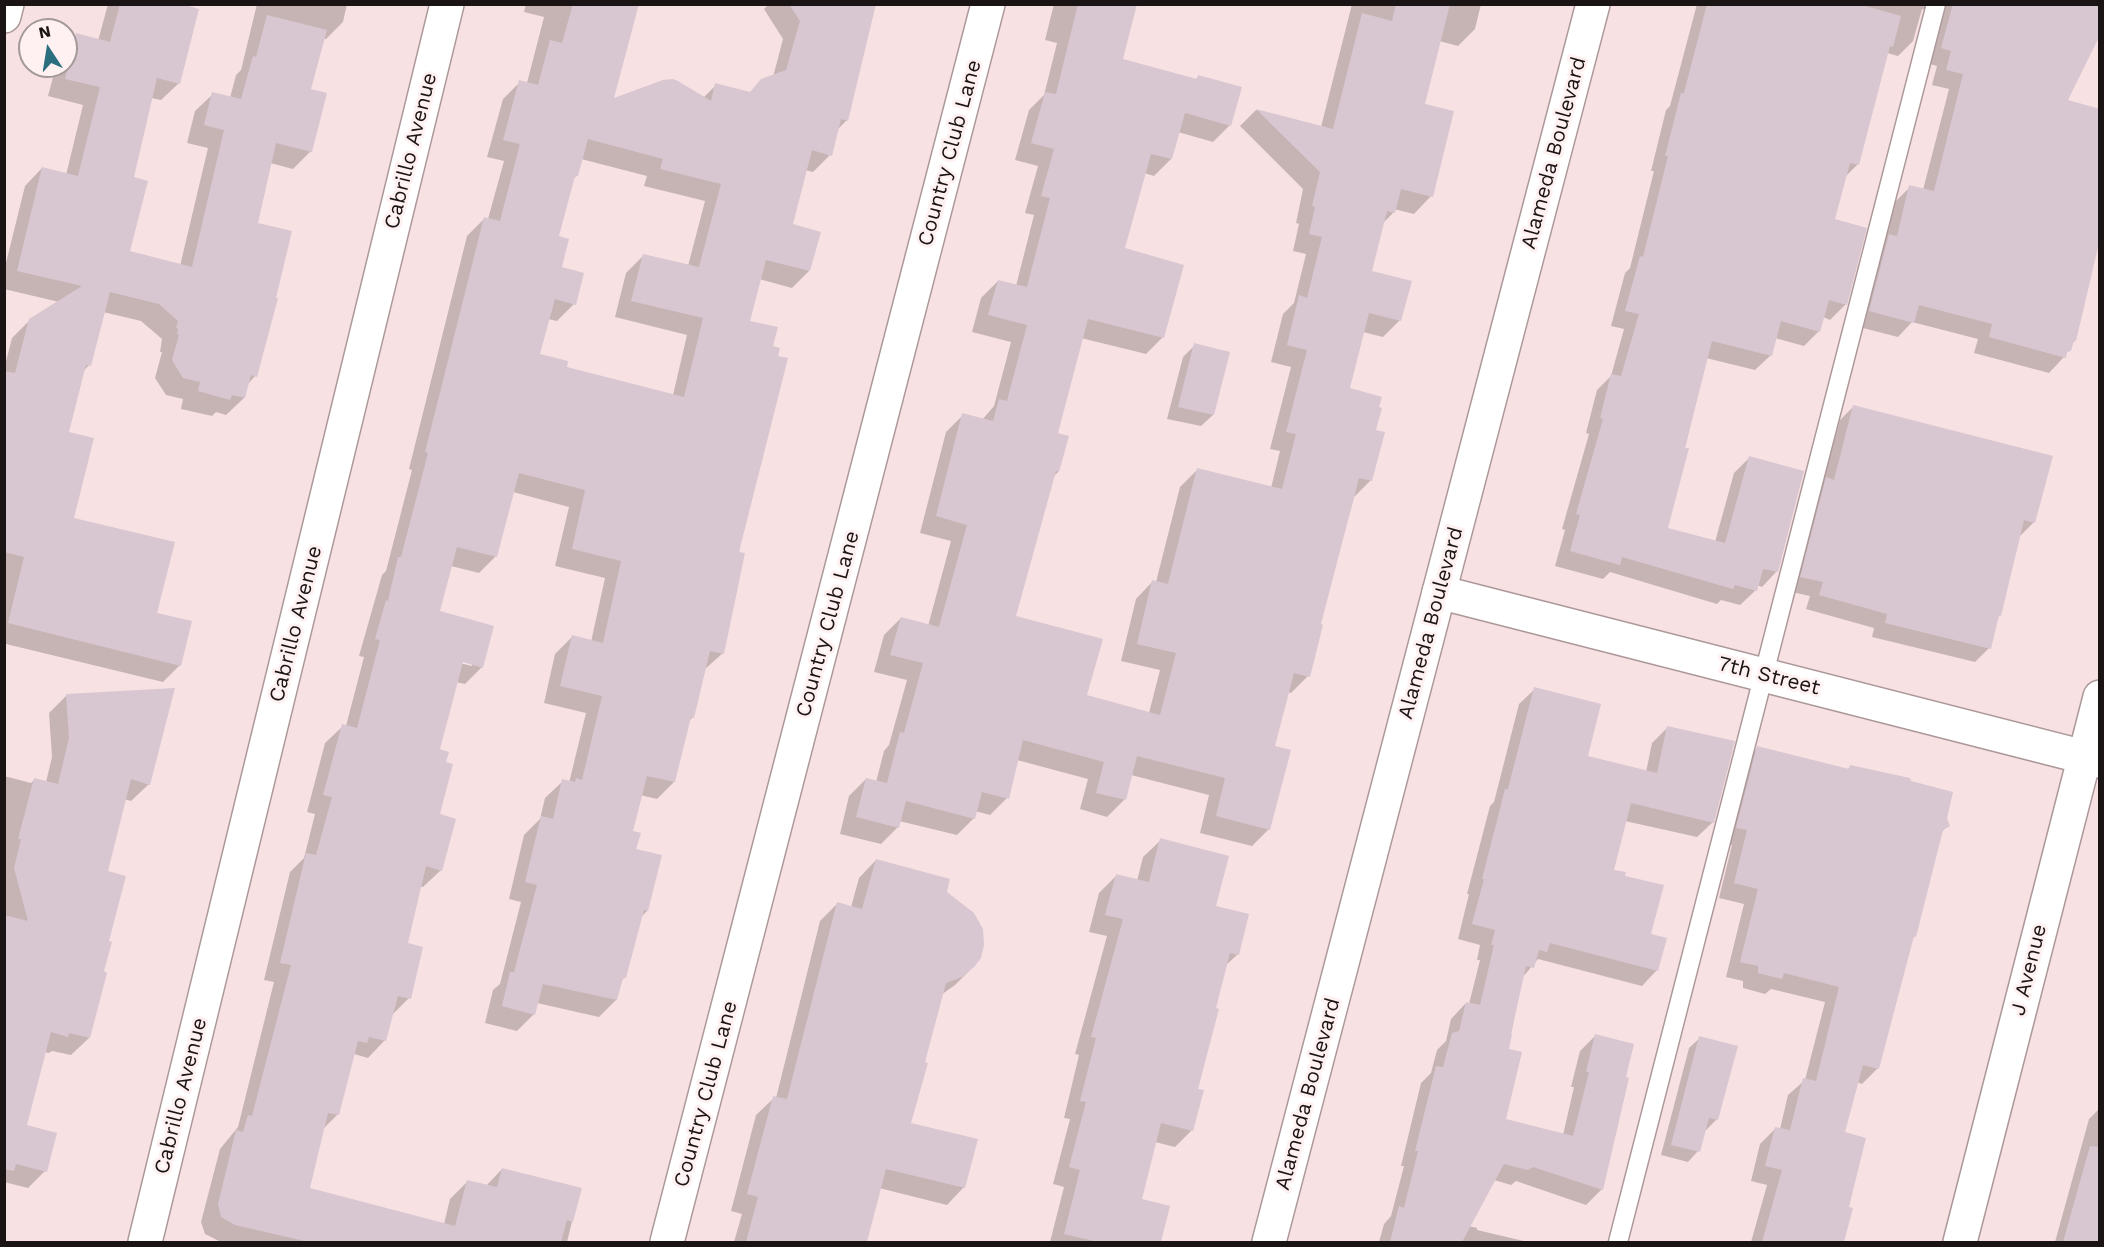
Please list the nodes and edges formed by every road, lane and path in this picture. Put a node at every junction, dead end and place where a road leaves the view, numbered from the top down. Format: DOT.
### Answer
graph roads {
  1 [pos="8,4"];
  2 [pos="447,4"];
  3 [pos="988,4"];
  4 [pos="1593,4"];
  5 [pos="1936,4"];
  6 [pos="4,16"];
  7 [pos="1439,592"];
  8 [pos="1764,675"];
  9 [pos="2100,697"];
  10 [pos="2092,759"];
  11 [pos="145,1242"];
  12 [pos="667,1242"];
  13 [pos="1269,1242"];
  14 [pos="1618,1242"];
  15 [pos="1960,1242"];
  1 -- 6 [label="street"];
  2 -- 11 [label="street, Cabrillo Avenue"];
  3 -- 12 [label="street, Country Club Lane"];
  4 -- 7 [label="street, Alameda Boulevard"];
  5 -- 8 [label="lane"];
  7 -- 8 [label="street, 7th Street"];
  7 -- 13 [label="street, Alameda Boulevard"];
  8 -- 10 [label="street, 7th Street"];
  8 -- 14 [label="lane"];
  9 -- 10 [label="street, J Avenue"];
  10 -- 15 [label="street, J Avenue"];
}
